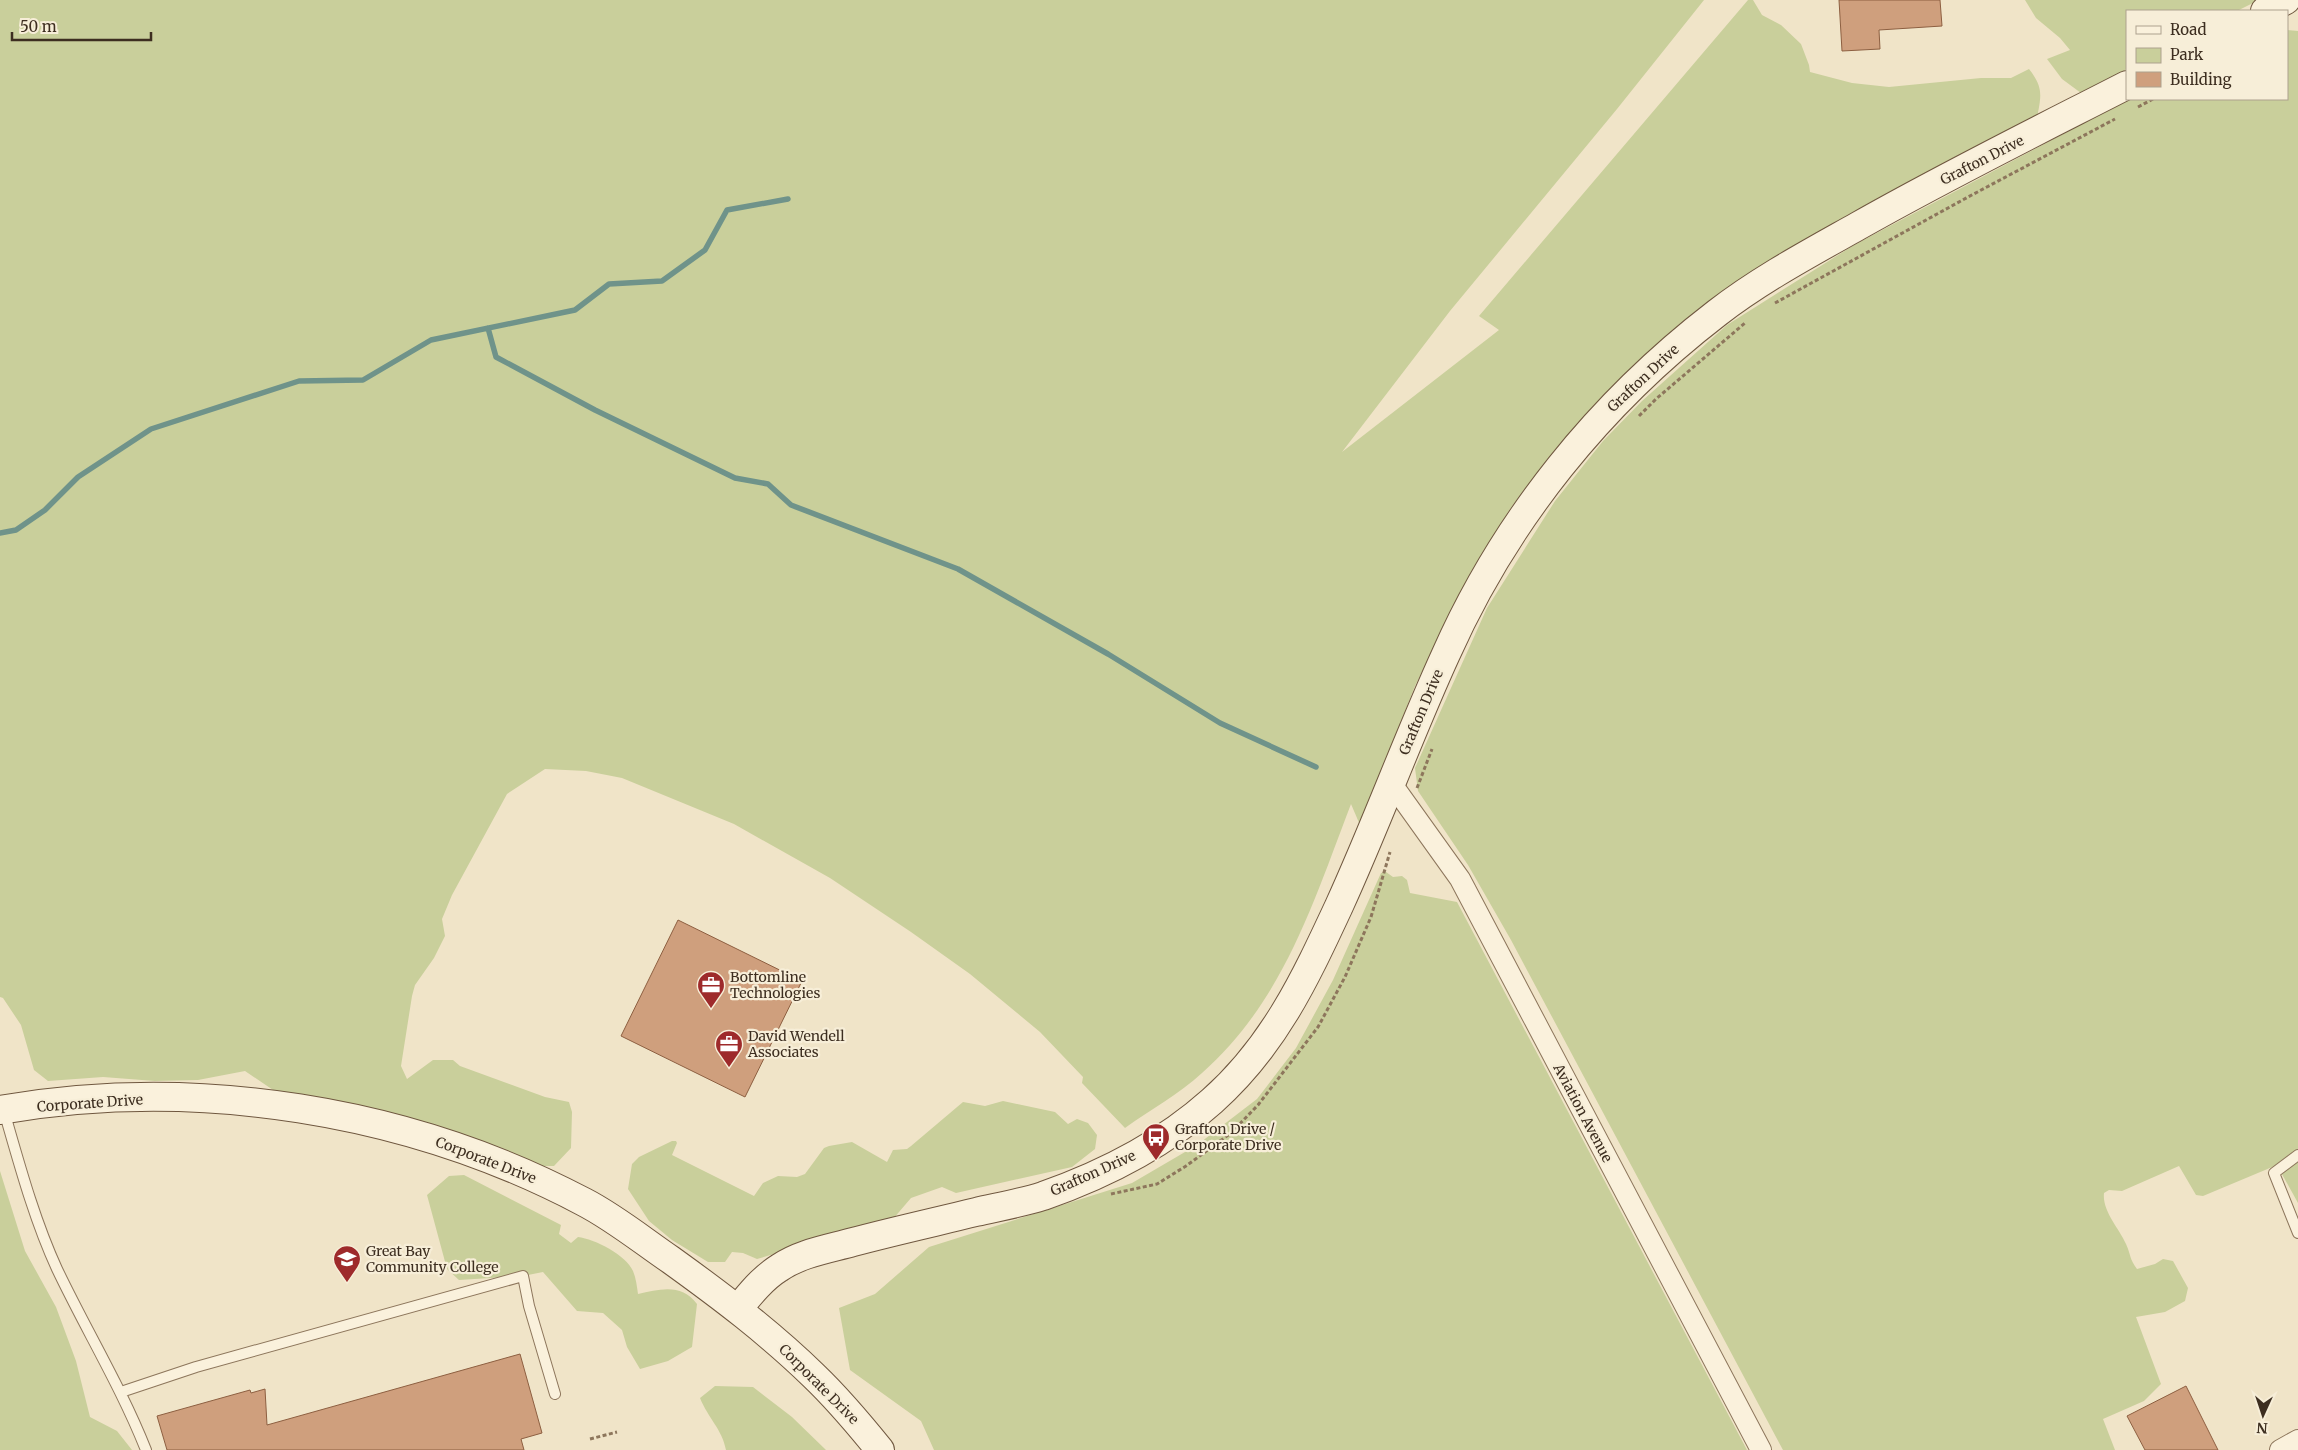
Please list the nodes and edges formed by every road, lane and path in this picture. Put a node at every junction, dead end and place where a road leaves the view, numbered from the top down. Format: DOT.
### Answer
graph roads {
  1 [pos="2286,0"];
  2 [pos="2267,10"];
  3 [pos="2126,98"];
  4 [pos="2118,117"];
  5 [pos="1770,306"];
  6 [pos="1748,320"];
  7 [pos="1636,419"];
  8 [pos="1433,745"];
  9 [pos="1404,787"];
  10 [pos="2,1110"];
  11 [pos="2298,1155"];
  12 [pos="1134,1189"];
  13 [pos="1103,1197"];
  14 [pos="2298,1233"];
  15 [pos="738,1309"];
  16 [pos="121,1392"];
  17 [pos="555,1394"];
  18 [pos="617,1432"];
  19 [pos="590,1439"];
  20 [pos="2298,1440"];
  21 [pos="146,1450"];
  22 [pos="880,1450"];
  23 [pos="1761,1450"];
  24 [pos="2280,1450"];
  1 -- 2 [label="street"];
  3 -- 9 [label="street, Grafton Drive"];
  4 -- 5 [label="path"];
  6 -- 7 [label="path"];
  8 -- 9 [label="path"];
  9 -- 15 [label="street, Grafton Drive"];
  9 -- 23 [label="street, Aviation Avenue"];
  10 -- 15 [label="street, Corporate Drive"];
  10 -- 16 [label="lane"];
  11 -- 14 [label="lane"];
  12 -- 13 [label="path"];
  15 -- 22 [label="street, Corporate Drive"];
  16 -- 17 [label="lane"];
  16 -- 21 [label="lane"];
  18 -- 19 [label="path"];
  20 -- 24 [label="street"];
}
